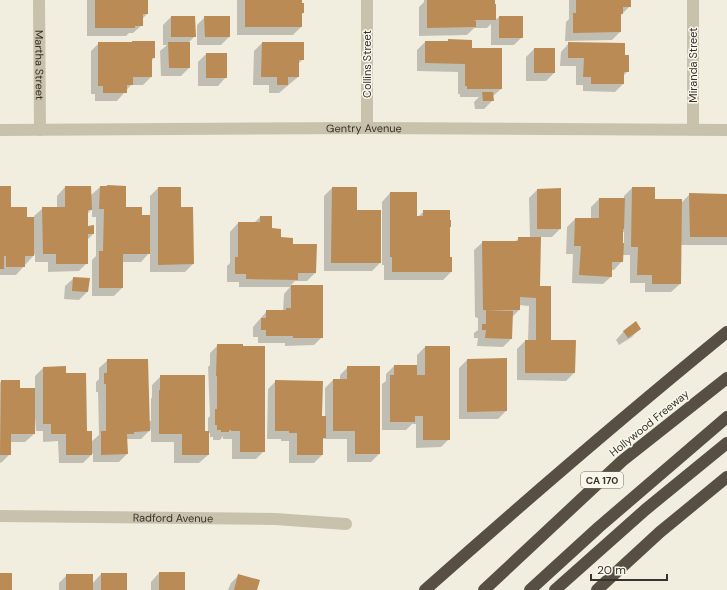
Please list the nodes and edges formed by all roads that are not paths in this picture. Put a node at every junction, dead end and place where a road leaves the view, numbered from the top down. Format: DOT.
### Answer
graph roads {
  1 [pos="39,0"];
  2 [pos="367,0"];
  3 [pos="693,0"];
  4 [pos="367,128"];
  5 [pos="693,129"];
  6 [pos="0,130"];
  7 [pos="40,130"];
  8 [pos="727,130"];
  9 [pos="727,332"];
  10 [pos="727,378"];
  11 [pos="727,417"];
  12 [pos="727,443"];
  13 [pos="727,477"];
  14 [pos="0,516"];
  15 [pos="346,524"];
  16 [pos="425,590"];
  17 [pos="484,590"];
  18 [pos="530,590"];
  19 [pos="555,590"];
  20 [pos="597,590"];
  1 -- 7 [label="street, Martha Street"];
  2 -- 4 [label="street, Collins Street"];
  3 -- 5 [label="street, Miranda Street"];
  4 -- 5 [label="street, Gentry Avenue"];
  4 -- 7 [label="street, Gentry Avenue"];
  5 -- 8 [label="street, Gentry Avenue"];
  6 -- 7 [label="street, Gentry Avenue"];
  9 -- 16 [label="highway"];
  10 -- 17 [label="highway, Hollywood Freeway / CA 170"];
  11 -- 18 [label="highway"];
  12 -- 19 [label="highway"];
  13 -- 20 [label="highway"];
  14 -- 15 [label="street, Radford Avenue"];
}
